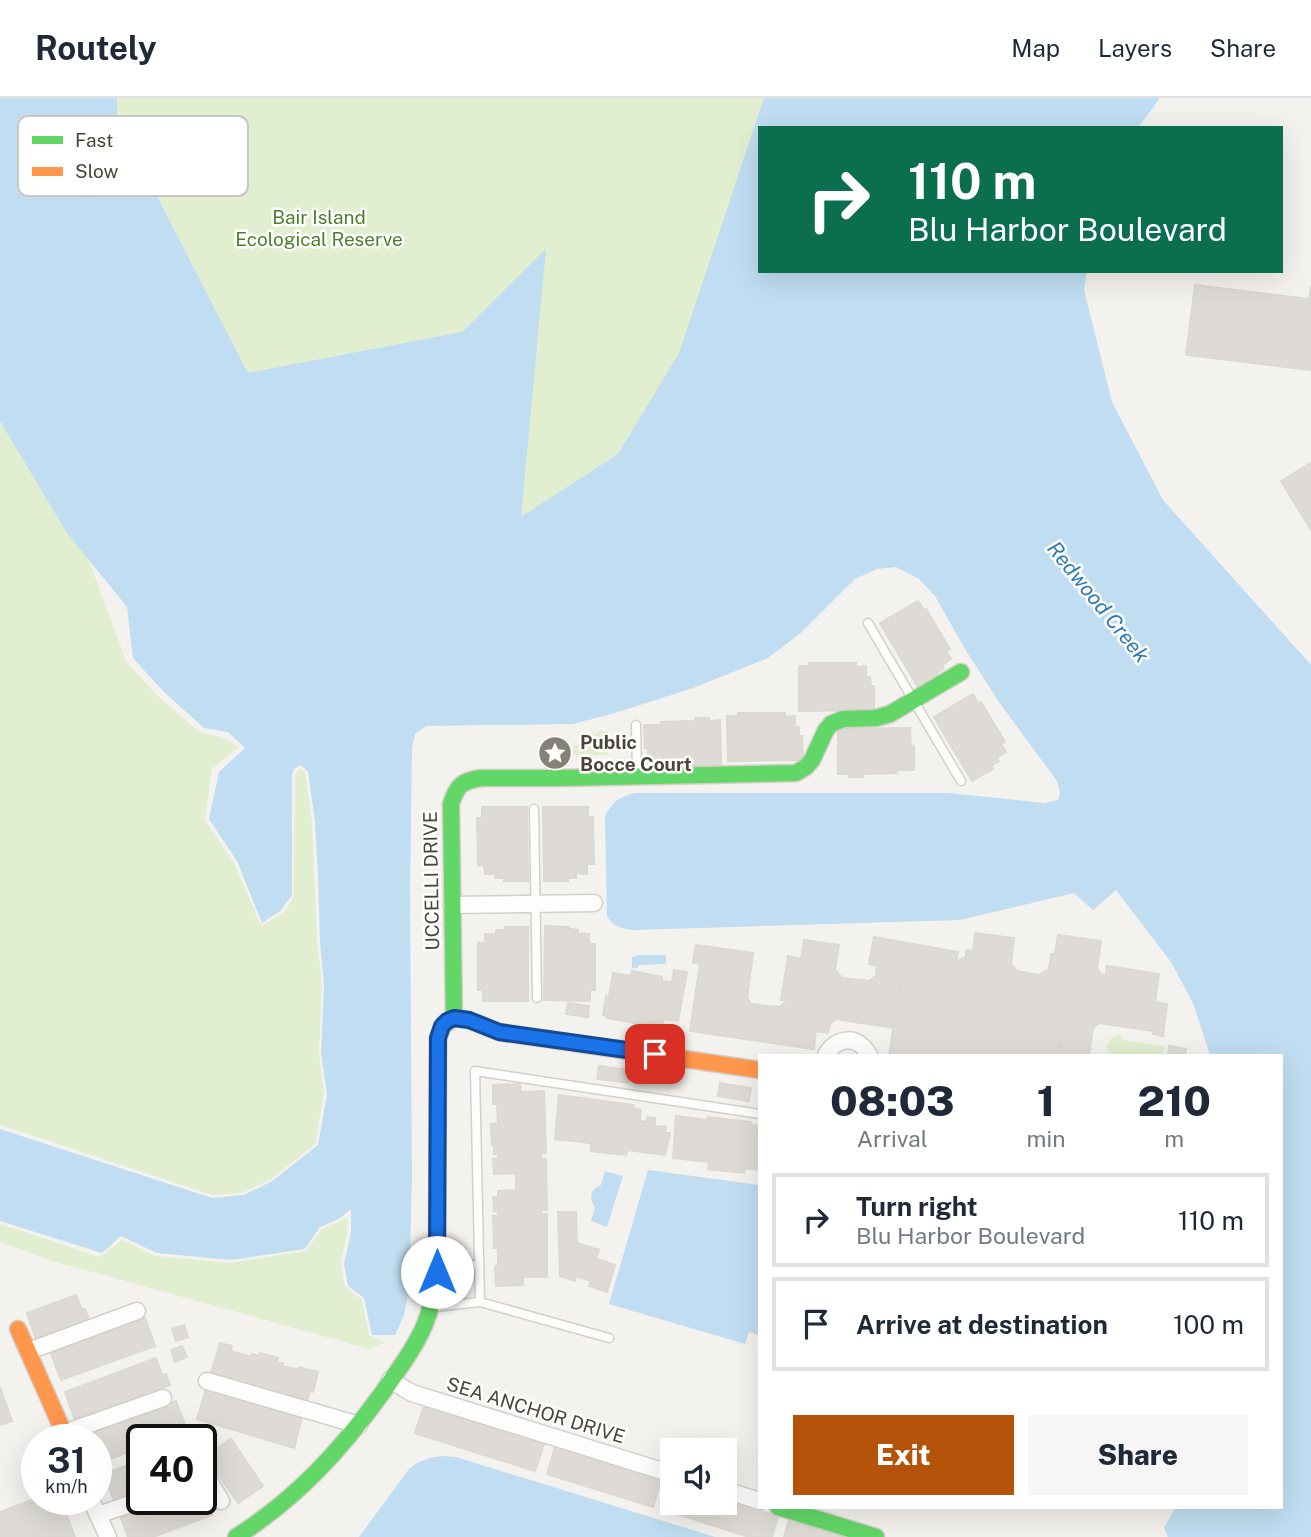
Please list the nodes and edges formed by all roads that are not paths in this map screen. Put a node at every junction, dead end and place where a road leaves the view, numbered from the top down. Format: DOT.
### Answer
graph roads {
  1 [pos="868,623"];
  2 [pos="961,673"];
  3 [pos="913,701"];
  4 [pos="636,725"];
  5 [pos="637,776"];
  6 [pos="961,781"];
  7 [pos="534,809"];
  8 [pos="536,903"];
  9 [pos="594,903"];
  10 [pos="452,905"];
  11 [pos="537,998"];
  12 [pos="454,1018"];
  13 [pos="827,1054"];
  14 [pos="868,1054"];
  15 [pos="758,1070"];
  16 [pos="758,1114"];
  17 [pos="437,1265"];
  18 [pos="480,1265"];
  19 [pos="481,1302"];
  20 [pos="430,1307"];
  21 [pos="137,1311"];
  22 [pos="18,1329"];
  23 [pos="609,1338"];
  24 [pos="29,1351"];
  25 [pos="390,1380"];
  26 [pos="207,1381"];
  27 [pos="163,1398"];
  28 [pos="60,1424"];
  29 [pos="98,1424"];
  30 [pos="359,1424"];
  31 [pos="660,1470"];
  32 [pos="737,1494"];
  33 [pos="217,1496"];
  34 [pos="758,1500"];
  35 [pos="221,1502"];
  36 [pos="785,1509"];
  37 [pos="98,1515"];
  38 [pos="108,1537"];
  39 [pos="236,1537"];
  40 [pos="876,1537"];
  1 -- 3 [label="lane"];
  2 -- 3 [label="street, UCCELLI DRIVE"];
  3 -- 5 [label="street, UCCELLI DRIVE"];
  3 -- 6 [label="lane"];
  4 -- 5 [label="lane"];
  5 -- 10 [label="street, UCCELLI DRIVE"];
  7 -- 8 [label="lane"];
  8 -- 9 [label="street"];
  8 -- 10 [label="street"];
  8 -- 11 [label="lane"];
  10 -- 12 [label="street, UCCELLI DRIVE"];
  12 -- 15 [label="street"];
  12 -- 17 [label="street"];
  13 -- 14 [label="street"];
  16 -- 18 [label="lane"];
  17 -- 18 [label="lane"];
  17 -- 20 [label="street"];
  18 -- 19 [label="lane"];
  19 -- 20 [label="lane"];
  19 -- 23 [label="lane"];
  20 -- 25 [label="street"];
  21 -- 24 [label="street"];
  22 -- 24 [label="street"];
  24 -- 28 [label="street"];
  25 -- 30 [label="street"];
  25 -- 31 [label="street, SEA ANCHOR DRIVE"];
  26 -- 30 [label="street"];
  27 -- 29 [label="street"];
  30 -- 39 [label="street"];
  32 -- 34 [label="street"];
  33 -- 35 [label="street"];
  36 -- 40 [label="street"];
  37 -- 38 [label="street"];
}
